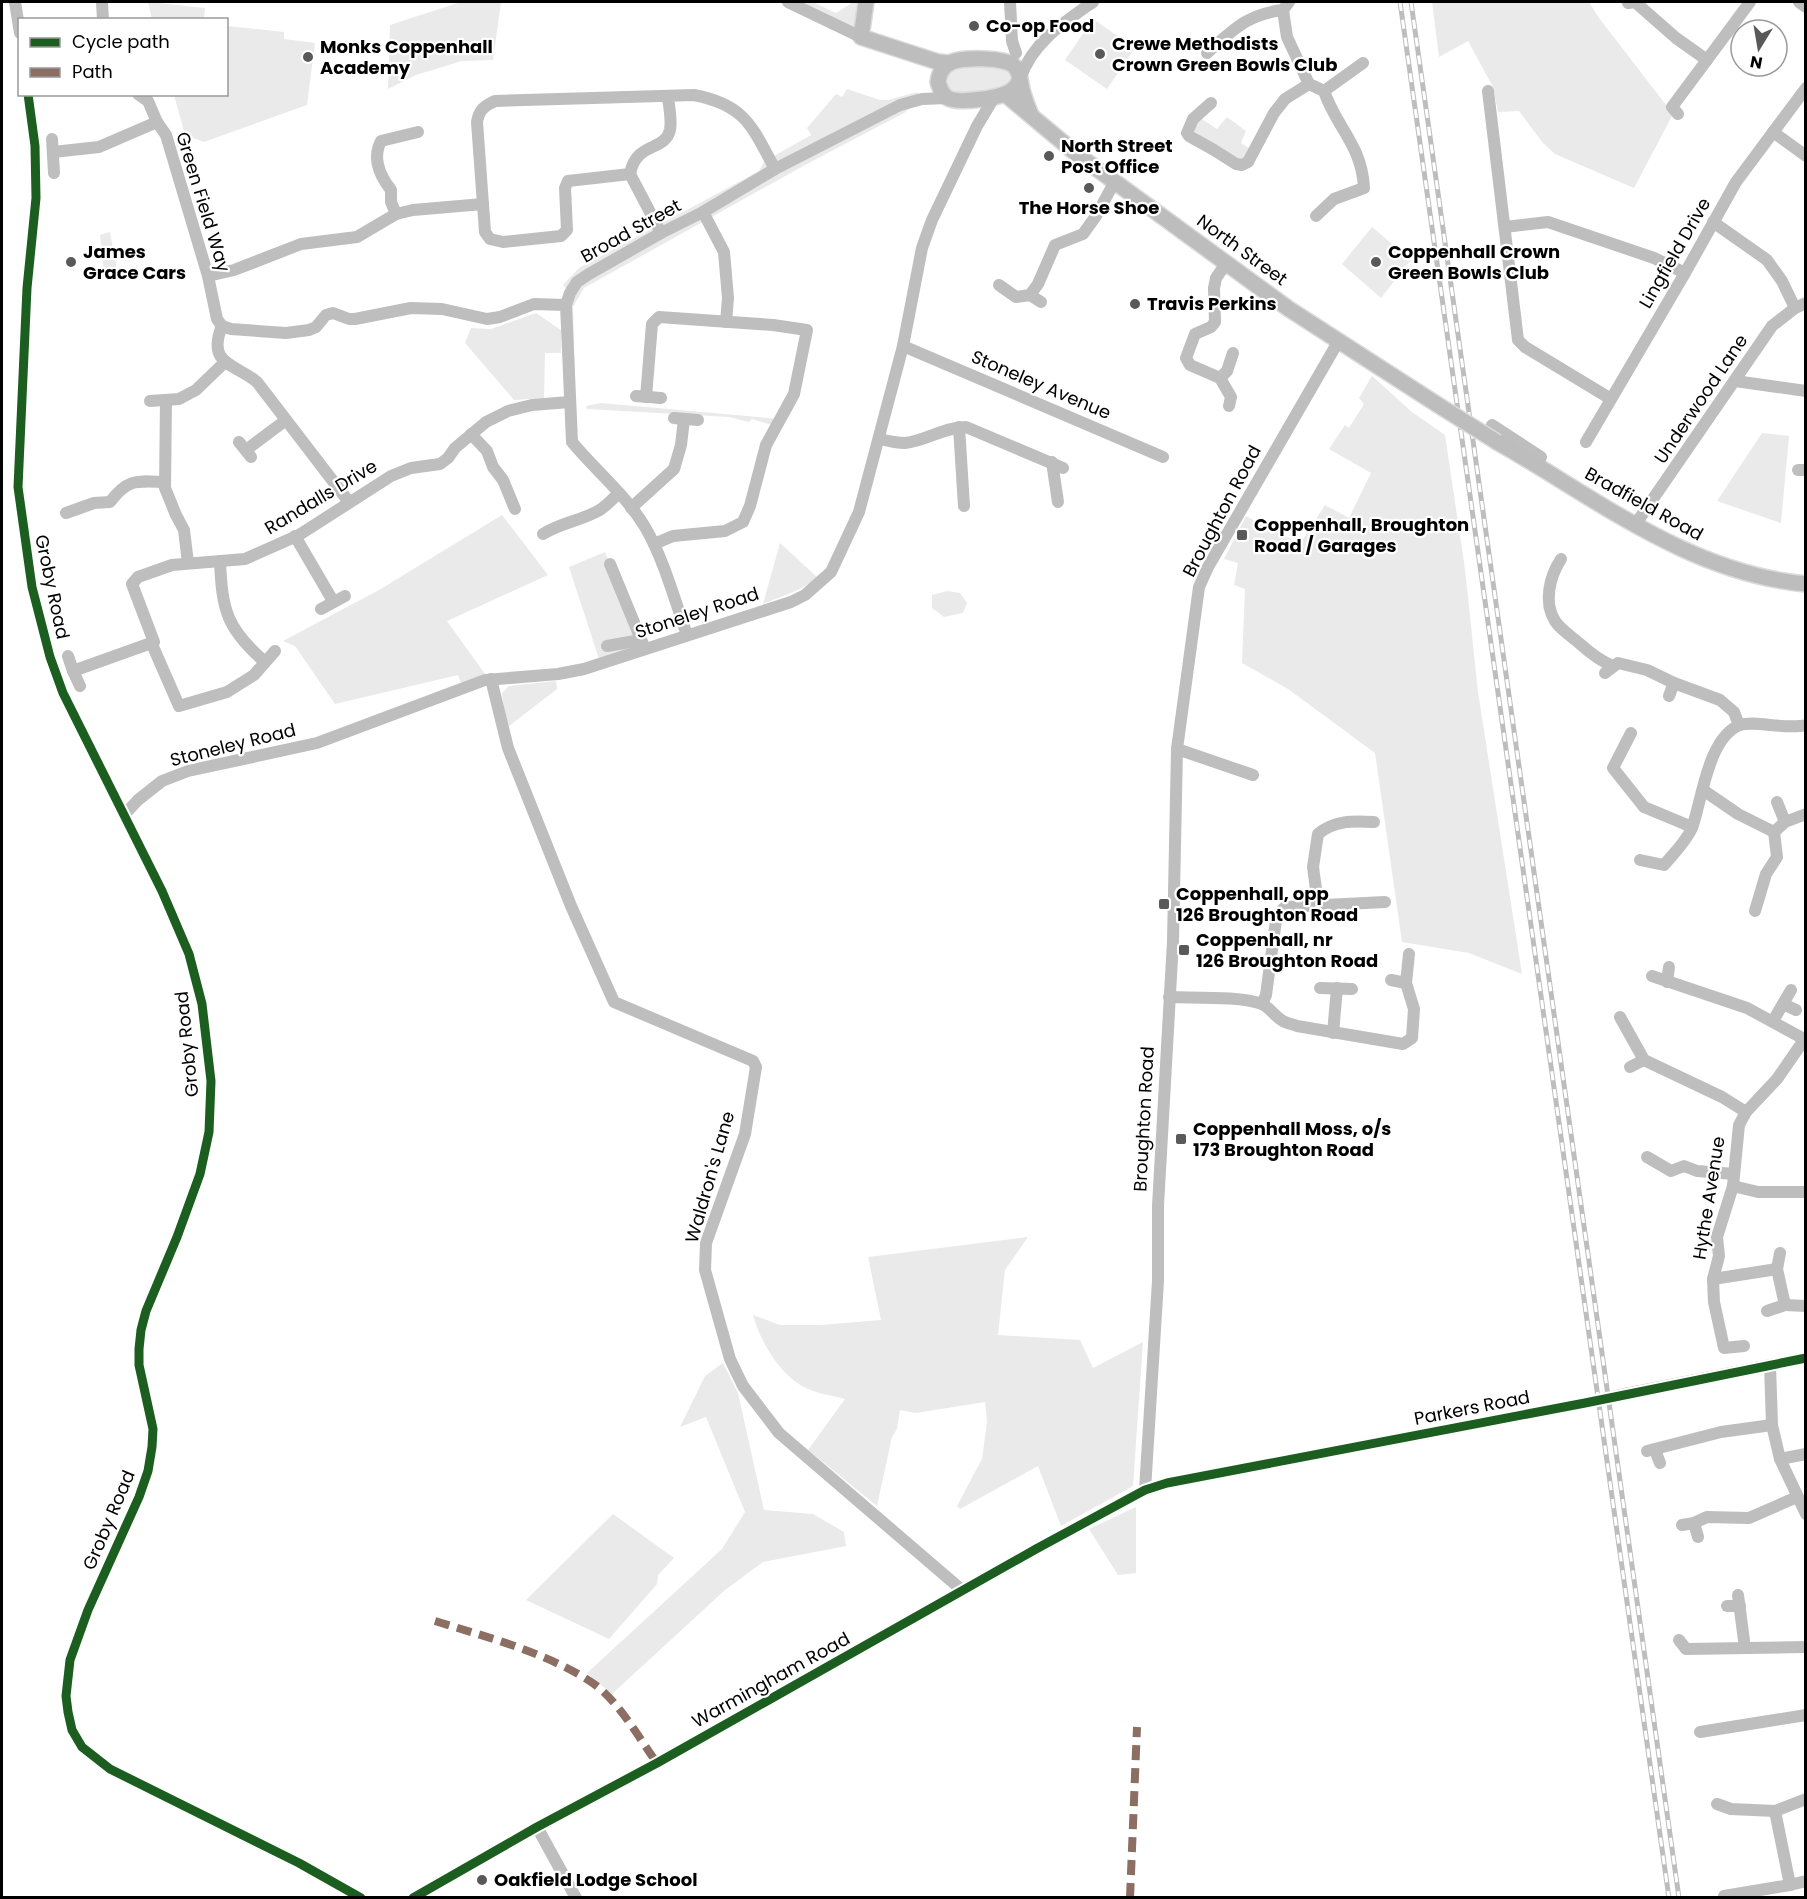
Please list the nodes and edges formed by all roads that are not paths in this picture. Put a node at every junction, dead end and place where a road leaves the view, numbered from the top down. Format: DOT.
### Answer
graph roads {
  1 [pos="15,2"];
  2 [pos="102,2"];
  3 [pos="788,2"];
  4 [pos="866,2"];
  5 [pos="1010,2"];
  6 [pos="1093,2"];
  7 [pos="1750,2"];
  8 [pos="1799,2"];
  9 [pos="1629,3"];
  10 [pos="1286,6"];
  11 [pos="1806,7"];
  12 [pos="103,18"];
  13 [pos="18,21"];
  14 [pos="861,37"];
  15 [pos="1044,39"];
  16 [pos="1016,53"];
  17 [pos="1207,53"];
  18 [pos="920,56"];
  19 [pos="1707,60"];
  20 [pos="1002,61"];
  21 [pos="949,63"];
  22 [pos="1363,63"];
  23 [pos="1020,79"];
  24 [pos="938,81"];
  25 [pos="1309,84"];
  26 [pos="1806,88"];
  27 [pos="1324,90"];
  28 [pos="1488,91"];
  29 [pos="1000,95"];
  30 [pos="28,96"];
  31 [pos="141,96"];
  32 [pos="668,97"];
  33 [pos="947,98"];
  34 [pos="922,99"];
  35 [pos="964,101"];
  36 [pos="1211,103"];
  37 [pos="1671,107"];
  38 [pos="1031,115"];
  39 [pos="157,123"];
  40 [pos="977,126"];
  41 [pos="418,132"];
  42 [pos="1773,132"];
  43 [pos="1806,156"];
  44 [pos="776,169"];
  45 [pos="54,173"];
  46 [pos="630,174"];
  47 [pos="1115,181"];
  48 [pos="483,204"];
  49 [pos="703,212"];
  50 [pos="396,214"];
  51 [pos="1325,214"];
  52 [pos="1713,222"];
  53 [pos="1505,227"];
  54 [pos="661,232"];
  55 [pos="1227,262"];
  56 [pos="1685,273"];
  57 [pos="208,276"];
  58 [pos="999,285"];
  59 [pos="566,305"];
  60 [pos="1800,305"];
  61 [pos="726,322"];
  62 [pos="222,326"];
  63 [pos="1338,342"];
  64 [pos="903,346"];
  65 [pos="1233,353"];
  66 [pos="225,363"];
  67 [pos="1220,378"];
  68 [pos="1735,381"];
  69 [pos="1806,391"];
  70 [pos="661,398"];
  71 [pos="1611,399"];
  72 [pos="166,400"];
  73 [pos="150,401"];
  74 [pos="569,402"];
  75 [pos="1438,405"];
  76 [pos="1229,406"];
  77 [pos="286,420"];
  78 [pos="698,420"];
  79 [pos="1492,425"];
  80 [pos="959,427"];
  81 [pos="471,434"];
  82 [pos="880,439"];
  83 [pos="1586,442"];
  84 [pos="245,450"];
  85 [pos="1163,457"];
  86 [pos="1537,465"];
  87 [pos="165,482"];
  88 [pos="618,494"];
  89 [pos="349,502"];
  90 [pos="1058,502"];
  91 [pos="509,506"];
  92 [pos="964,506"];
  93 [pos="631,508"];
  94 [pos="66,513"];
  95 [pos="1635,525"];
  96 [pos="544,535"];
  97 [pos="295,537"];
  98 [pos="654,544"];
  99 [pos="1561,559"];
  100 [pos="220,561"];
  101 [pos="188,563"];
  102 [pos="610,564"];
  103 [pos="1806,584"];
  104 [pos="321,609"];
  105 [pos="687,635"];
  106 [pos="151,642"];
  107 [pos="643,645"];
  108 [pos="607,646"];
  109 [pos="275,651"];
  110 [pos="68,656"];
  111 [pos="265,662"];
  112 [pos="73,671"];
  113 [pos="490,679"];
  114 [pos="80,686"];
  115 [pos="1806,725"];
  116 [pos="1739,726"];
  117 [pos="1631,733"];
  118 [pos="1177,749"];
  119 [pos="1252,775"];
  120 [pos="1703,790"];
  121 [pos="1777,802"];
  122 [pos="1806,814"];
  123 [pos="124,815"];
  124 [pos="1374,822"];
  125 [pos="1785,822"];
  126 [pos="1692,827"];
  127 [pos="1774,832"];
  128 [pos="1641,860"];
  129 [pos="1385,902"];
  130 [pos="1318,904"];
  131 [pos="1755,911"];
  132 [pos="1409,954"];
  133 [pos="1669,967"];
  134 [pos="1652,976"];
  135 [pos="1391,980"];
  136 [pos="1667,982"];
  137 [pos="1406,983"];
  138 [pos="1320,987"];
  139 [pos="1337,988"];
  140 [pos="1352,989"];
  141 [pos="1791,990"];
  142 [pos="1169,997"];
  143 [pos="1262,1004"];
  144 [pos="1783,1004"];
  145 [pos="1796,1010"];
  146 [pos="1620,1017"];
  147 [pos="1773,1021"];
  148 [pos="1333,1033"];
  149 [pos="1805,1040"];
  150 [pos="1644,1060"];
  151 [pos="1630,1067"];
  152 [pos="1746,1112"];
  153 [pos="1647,1157"];
  154 [pos="1734,1180"];
  155 [pos="1806,1192"];
  156 [pos="1780,1253"];
  157 [pos="1778,1269"];
  158 [pos="1713,1279"];
  159 [pos="1785,1305"];
  160 [pos="1806,1306"];
  161 [pos="1767,1311"];
  162 [pos="1744,1346"];
  163 [pos="1806,1358"];
  164 [pos="1770,1365"];
  165 [pos="1772,1425"];
  166 [pos="1806,1454"];
  167 [pos="1780,1459"];
  168 [pos="1660,1463"];
  169 [pos="1145,1490"];
  170 [pos="1797,1497"];
  171 [pos="1806,1514"];
  172 [pos="1698,1537"];
  173 [pos="963,1592"];
  174 [pos="1735,1602"];
  175 [pos="1679,1640"];
  176 [pos="1806,1647"];
  177 [pos="1745,1648"];
  178 [pos="1806,1715"];
  179 [pos="1707,1735"];
  180 [pos="1730,1795"];
  181 [pos="1806,1799"];
  182 [pos="1717,1804"];
  183 [pos="1731,1809"];
  184 [pos="1775,1811"];
  185 [pos="537,1827"];
  186 [pos="1806,1881"];
  187 [pos="1790,1885"];
  188 [pos="1724,1896"];
  189 [pos="361,1898"];
  190 [pos="413,1898"];
  191 [pos="576,1898"];
  1 -- 13 [label="street"];
  2 -- 12 [label="street"];
  3 -- 14 [label="street"];
  4 -- 14 [label="main road"];
  5 -- 16 [label="street"];
  6 -- 15 [label="street"];
  7 -- 19 [label="street"];
  8 -- 11 [label="street"];
  9 -- 19 [label="street"];
  10 -- 17 [label="street"];
  10 -- 25 [label="street"];
  14 -- 18 [label="main road"];
  15 -- 16 [label="street"];
  15 -- 23 [label="street"];
  16 -- 20 [label="street"];
  18 -- 21 [label="main road"];
  18 -- 24 [label="main road"];
  19 -- 37 [label="street"];
  20 -- 21 [label="main road"];
  20 -- 23 [label="main road"];
  21 -- 24 [label="main road"];
  22 -- 27 [label="street"];
  23 -- 29 [label="main road"];
  23 -- 38 [label="main road"];
  24 -- 33 [label="main road"];
  24 -- 34 [label="street, Broad Street"];
  25 -- 27 [label="street"];
  25 -- 36 [label="street"];
  26 -- 42 [label="street, Lingfield Drive"];
  27 -- 51 [label="street"];
  28 -- 53 [label="street"];
  29 -- 35 [label="main road"];
  29 -- 38 [label="main road, North Street"];
  29 -- 40 [label="street, Stoneley Road"];
  30 -- 123 [label="street, Groby Road"];
  31 -- 39 [label="street, Green Field Way"];
  32 -- 44 [label="street"];
  32 -- 46 [label="street"];
  32 -- 48 [label="street"];
  33 -- 34 [label="street, Broad Street"];
  33 -- 35 [label="main road"];
  34 -- 44 [label="street, Broad Street"];
  35 -- 40 [label="street"];
  38 -- 47 [label="main road, North Street"];
  39 -- 45 [label="street"];
  39 -- 57 [label="street, Green Field Way"];
  40 -- 64 [label="street, Stoneley Road"];
  41 -- 50 [label="street"];
  42 -- 43 [label="street"];
  42 -- 52 [label="street, Lingfield Drive"];
  44 -- 49 [label="street, Broad Street"];
  46 -- 48 [label="street"];
  46 -- 54 [label="street"];
  47 -- 55 [label="main road, North Street"];
  47 -- 58 [label="street"];
  48 -- 50 [label="street"];
  49 -- 54 [label="street, Broad Street"];
  49 -- 61 [label="street"];
  50 -- 57 [label="street"];
  52 -- 56 [label="street, Lingfield Drive"];
  52 -- 60 [label="street"];
  53 -- 56 [label="street"];
  53 -- 71 [label="street"];
  54 -- 59 [label="street, Broad Street"];
  55 -- 63 [label="main road, North Street"];
  55 -- 67 [label="street"];
  56 -- 71 [label="street, Lingfield Drive"];
  57 -- 62 [label="street, Green Field Way"];
  59 -- 62 [label="street"];
  59 -- 74 [label="street"];
  60 -- 68 [label="street, Underwood Lane"];
  61 -- 70 [label="street"];
  61 -- 98 [label="street"];
  62 -- 66 [label="street"];
  63 -- 75 [label="main road, North Street"];
  63 -- 118 [label="street, Broughton Road"];
  64 -- 82 [label="street, Stoneley Road"];
  64 -- 85 [label="street, Stoneley Avenue"];
  65 -- 67 [label="street"];
  66 -- 72 [label="street"];
  66 -- 77 [label="street"];
  67 -- 76 [label="street"];
  68 -- 69 [label="street"];
  68 -- 95 [label="street, Underwood Lane"];
  71 -- 83 [label="street, Lingfield Drive"];
  72 -- 73 [label="street"];
  72 -- 87 [label="street"];
  74 -- 81 [label="street, Randalls Drive"];
  74 -- 88 [label="street"];
  75 -- 86 [label="main road, Bradfield Road, bridge"];
  77 -- 84 [label="street"];
  77 -- 89 [label="street"];
  78 -- 93 [label="street"];
  79 -- 86 [label="street, Bradfield Road"];
  80 -- 82 [label="street"];
  80 -- 90 [label="street"];
  80 -- 92 [label="street"];
  81 -- 89 [label="street, Randalls Drive"];
  81 -- 91 [label="street"];
  82 -- 105 [label="street, Stoneley Road"];
  86 -- 95 [label="main road, Bradfield Road"];
  87 -- 94 [label="street"];
  87 -- 101 [label="street"];
  88 -- 93 [label="street"];
  88 -- 96 [label="street"];
  89 -- 97 [label="street, Randalls Drive"];
  93 -- 98 [label="street"];
  95 -- 103 [label="main road, Bradfield Road"];
  97 -- 100 [label="street, Randalls Drive"];
  97 -- 104 [label="street"];
  98 -- 105 [label="street"];
  99 -- 116 [label="street"];
  100 -- 101 [label="street, Randalls Drive"];
  100 -- 111 [label="street"];
  101 -- 106 [label="street, Randalls Drive"];
  102 -- 107 [label="street"];
  105 -- 107 [label="street, Stoneley Road"];
  106 -- 111 [label="street"];
  106 -- 112 [label="street"];
  107 -- 108 [label="street"];
  107 -- 113 [label="street, Stoneley Road"];
  109 -- 111 [label="street"];
  110 -- 112 [label="street"];
  112 -- 114 [label="street"];
  113 -- 123 [label="street, Stoneley Road"];
  113 -- 173 [label="street, Waldron's Lane"];
  115 -- 116 [label="street"];
  116 -- 120 [label="street"];
  117 -- 126 [label="street"];
  118 -- 119 [label="street"];
  118 -- 142 [label="street, Broughton Road"];
  120 -- 126 [label="street"];
  120 -- 127 [label="street"];
  121 -- 125 [label="street"];
  122 -- 125 [label="street"];
  123 -- 189 [label="street, Groby Road"];
  124 -- 130 [label="street"];
  125 -- 127 [label="street"];
  126 -- 128 [label="street"];
  127 -- 131 [label="street"];
  129 -- 130 [label="street"];
  130 -- 143 [label="street"];
  132 -- 137 [label="street"];
  133 -- 136 [label="street"];
  134 -- 136 [label="street"];
  135 -- 137 [label="street"];
  136 -- 147 [label="street"];
  137 -- 148 [label="street"];
  138 -- 139 [label="street"];
  139 -- 140 [label="street"];
  139 -- 148 [label="street"];
  141 -- 144 [label="street"];
  142 -- 143 [label="street"];
  142 -- 169 [label="street, Broughton Road"];
  143 -- 148 [label="street"];
  144 -- 145 [label="street"];
  144 -- 147 [label="street"];
  146 -- 150 [label="street"];
  147 -- 149 [label="street"];
  149 -- 152 [label="street, Hythe Avenue"];
  150 -- 151 [label="street"];
  150 -- 152 [label="street"];
  152 -- 154 [label="street, Hythe Avenue"];
  153 -- 154 [label="street"];
  154 -- 155 [label="street"];
  154 -- 158 [label="street, Hythe Avenue"];
  156 -- 157 [label="street"];
  157 -- 158 [label="street"];
  157 -- 159 [label="street"];
  158 -- 162 [label="street, Hythe Avenue"];
  159 -- 160 [label="street"];
  159 -- 161 [label="street"];
  163 -- 164 [label="street, Parkers Road"];
  164 -- 165 [label="street"];
  164 -- 169 [label="street, Parkers Road, bridge"];
  165 -- 167 [label="street"];
  165 -- 168 [label="street"];
  166 -- 167 [label="street"];
  167 -- 170 [label="street"];
  169 -- 173 [label="street, Warmingham Road"];
  170 -- 171 [label="street"];
  170 -- 172 [label="street"];
  173 -- 185 [label="street, Warmingham Road"];
  174 -- 177 [label="street"];
  175 -- 177 [label="street"];
  176 -- 177 [label="street"];
  178 -- 179 [label="street"];
  180 -- 183 [label="street"];
  181 -- 184 [label="street"];
  182 -- 183 [label="street"];
  183 -- 184 [label="street"];
  184 -- 187 [label="street"];
  185 -- 190 [label="street, Warmingham Road"];
  185 -- 191 [label="street"];
  186 -- 187 [label="street"];
  187 -- 188 [label="street"];
}
